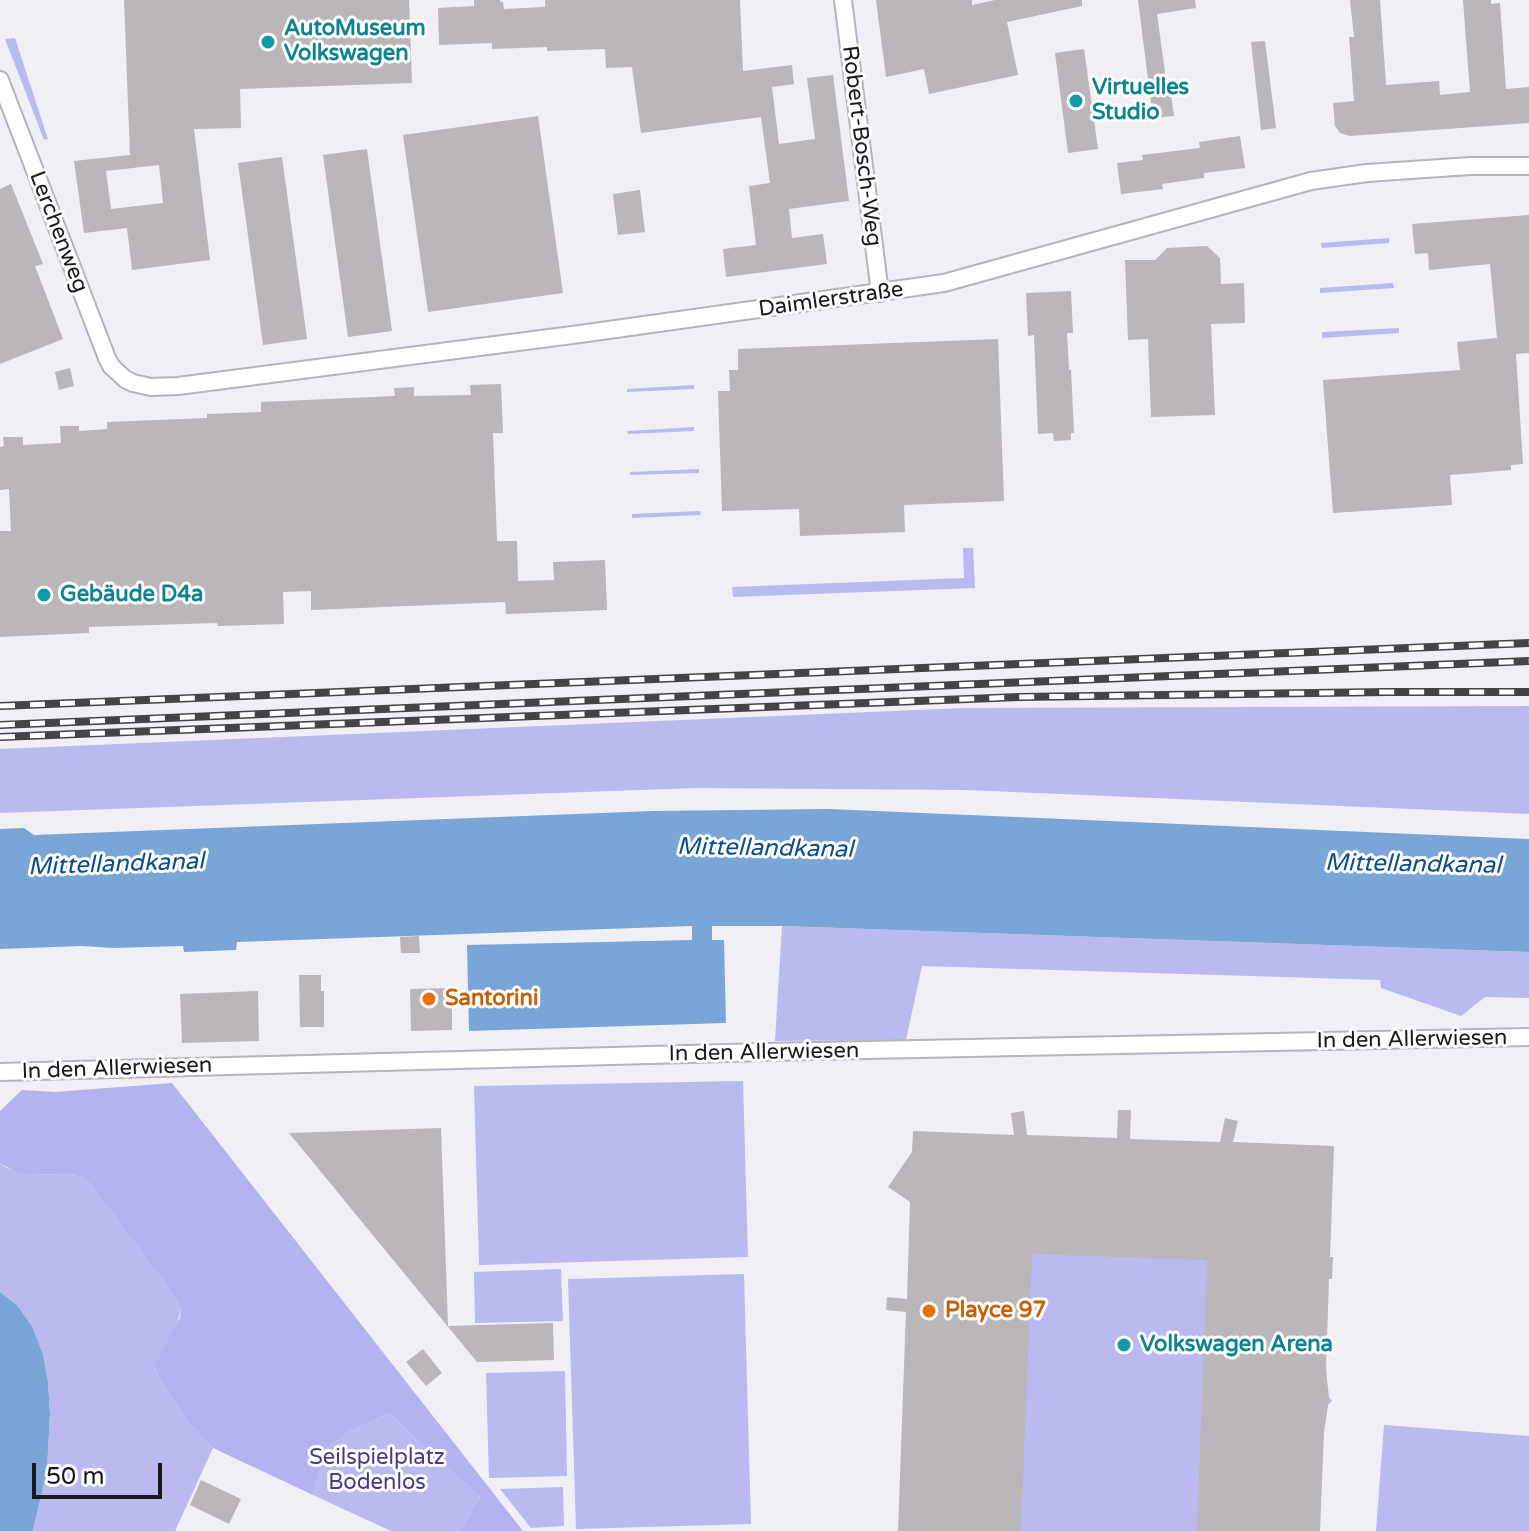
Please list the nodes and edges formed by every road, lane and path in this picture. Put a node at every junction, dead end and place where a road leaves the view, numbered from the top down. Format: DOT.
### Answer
graph roads {
  1 [pos="843,0"];
  2 [pos="0,80"];
  3 [pos="1529,166"];
  4 [pos="880,293"];
  5 [pos="125,379"];
  6 [pos="1529,1037"];
  7 [pos="0,1072"];
  1 -- 4 [label="street, Robert-Bosch-Weg"];
  2 -- 5 [label="street, Lerchenweg"];
  3 -- 4 [label="street, Daimlerstraße"];
  4 -- 5 [label="street, Daimlerstraße"];
  6 -- 7 [label="street, In den Allerwiesen"];
}
